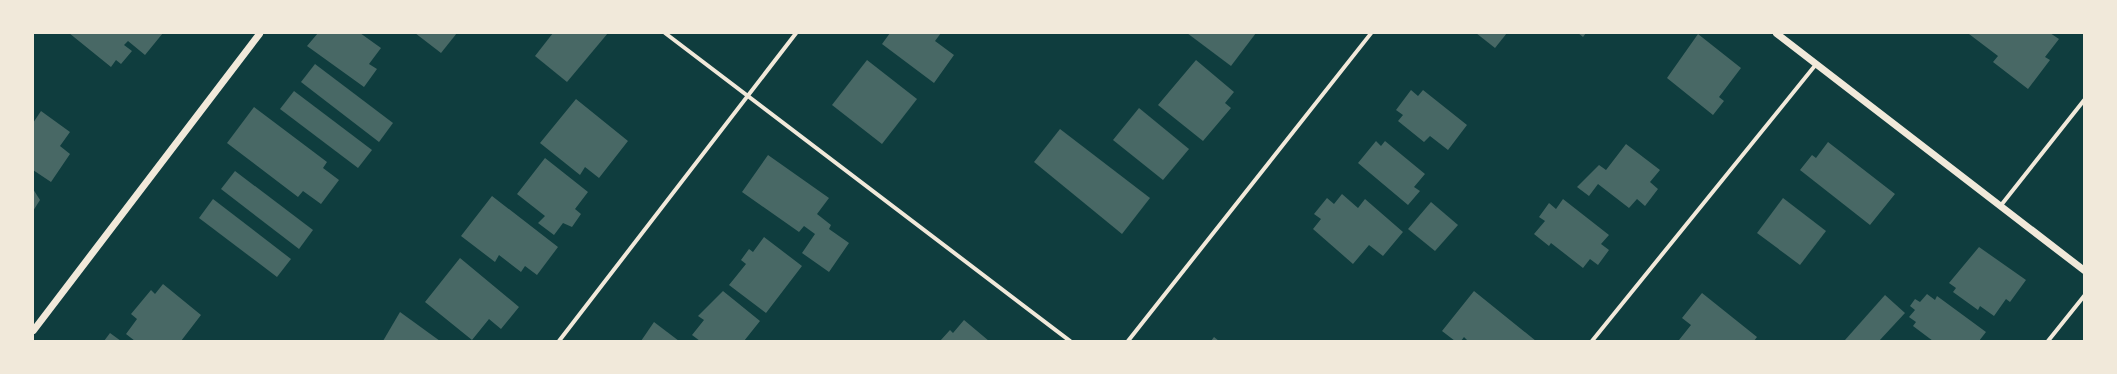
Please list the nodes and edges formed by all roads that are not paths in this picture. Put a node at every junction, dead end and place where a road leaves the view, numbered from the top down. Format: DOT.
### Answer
graph roads {
  1 [pos="259,33"];
  2 [pos="665,33"];
  3 [pos="796,33"];
  4 [pos="1371,33"];
  5 [pos="1776,33"];
  6 [pos="1816,64"];
  7 [pos="747,95"];
  8 [pos="2084,100"];
  9 [pos="2002,204"];
  10 [pos="2084,270"];
  11 [pos="2084,296"];
  12 [pos="33,330"];
  13 [pos="559,341"];
  14 [pos="1070,341"];
  15 [pos="1128,341"];
  16 [pos="1592,341"];
  17 [pos="2048,341"];
  1 -- 12 [label="street"];
  2 -- 7 [label="street"];
  3 -- 7 [label="street"];
  4 -- 15 [label="street"];
  5 -- 6 [label="street"];
  6 -- 9 [label="street"];
  6 -- 16 [label="street"];
  7 -- 13 [label="street"];
  7 -- 14 [label="street"];
  8 -- 9 [label="street"];
  9 -- 10 [label="street"];
  11 -- 17 [label="street"];
}
